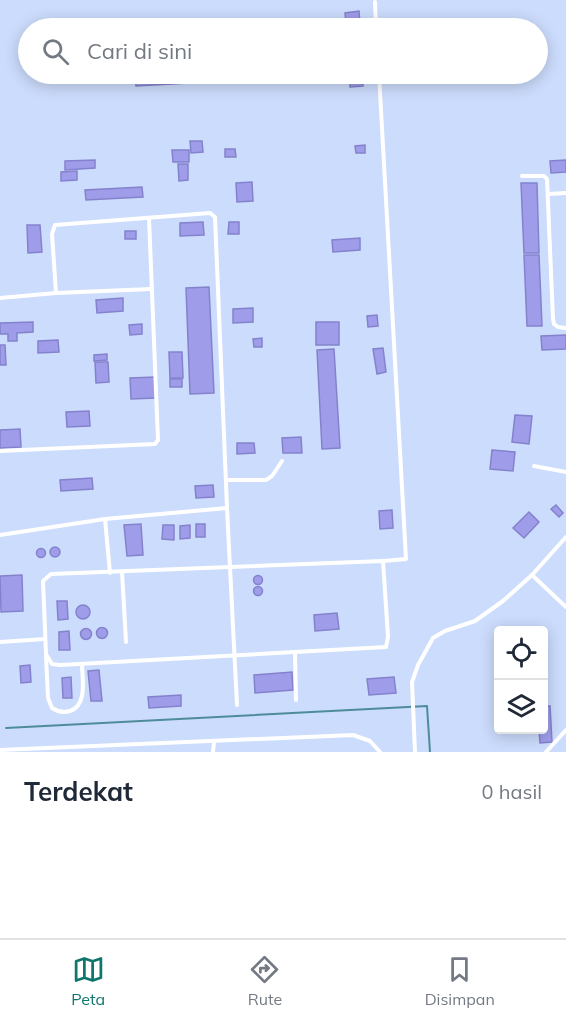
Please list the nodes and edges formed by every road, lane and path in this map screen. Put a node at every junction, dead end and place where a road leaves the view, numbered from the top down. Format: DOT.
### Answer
graph roads {
  1 [pos="375,2"];
  2 [pos="376,18"];
  3 [pos="380,84"];
  4 [pos="522,176"];
  5 [pos="566,193"];
  6 [pos="548,194"];
  7 [pos="149,218"];
  8 [pos="151,289"];
  9 [pos="56,293"];
  10 [pos="0,298"];
  11 [pos="566,328"];
  12 [pos="0,450"];
  13 [pos="282,461"];
  14 [pos="534,466"];
  15 [pos="566,472"];
  16 [pos="226,480"];
  17 [pos="227,508"];
  18 [pos="105,519"];
  19 [pos="0,535"];
  20 [pos="566,537"];
  21 [pos="382,561"];
  22 [pos="230,567"];
  23 [pos="122,572"];
  24 [pos="110,573"];
  25 [pos="532,575"];
  26 [pos="566,607"];
  27 [pos="45,639"];
  28 [pos="0,642"];
  29 [pos="126,642"];
  30 [pos="295,652"];
  31 [pos="46,654"];
  32 [pos="234,655"];
  33 [pos="82,664"];
  34 [pos="296,700"];
  35 [pos="237,705"];
  36 [pos="566,730"];
  37 [pos="214,742"];
  38 [pos="0,750"];
  39 [pos="213,752"];
  40 [pos="380,752"];
  41 [pos="415,752"];
  42 [pos="546,752"];
  1 -- 2 [label="lane"];
  3 -- 21 [label="lane"];
  4 -- 6 [label="lane"];
  5 -- 6 [label="lane"];
  6 -- 11 [label="lane"];
  7 -- 8 [label="lane"];
  7 -- 9 [label="lane"];
  7 -- 16 [label="lane"];
  8 -- 9 [label="lane"];
  8 -- 12 [label="lane"];
  9 -- 10 [label="lane"];
  13 -- 16 [label="lane"];
  14 -- 15 [label="lane"];
  16 -- 17 [label="lane"];
  17 -- 18 [label="lane"];
  17 -- 22 [label="lane"];
  18 -- 19 [label="lane"];
  18 -- 24 [label="lane"];
  20 -- 25 [label="lane"];
  21 -- 22 [label="lane"];
  21 -- 30 [label="lane"];
  22 -- 23 [label="lane"];
  22 -- 32 [label="lane"];
  23 -- 24 [label="lane"];
  23 -- 29 [label="lane"];
  24 -- 27 [label="lane"];
  25 -- 26 [label="lane"];
  25 -- 41 [label="lane"];
  27 -- 28 [label="lane"];
  27 -- 31 [label="lane"];
  30 -- 32 [label="lane"];
  30 -- 34 [label="lane"];
  31 -- 33 [label="lane"];
  31 -- 33 [label="lane"];
  32 -- 33 [label="lane"];
  32 -- 35 [label="lane"];
  36 -- 42 [label="lane"];
  37 -- 38 [label="lane"];
  37 -- 39 [label="lane"];
  37 -- 40 [label="lane"];
}
